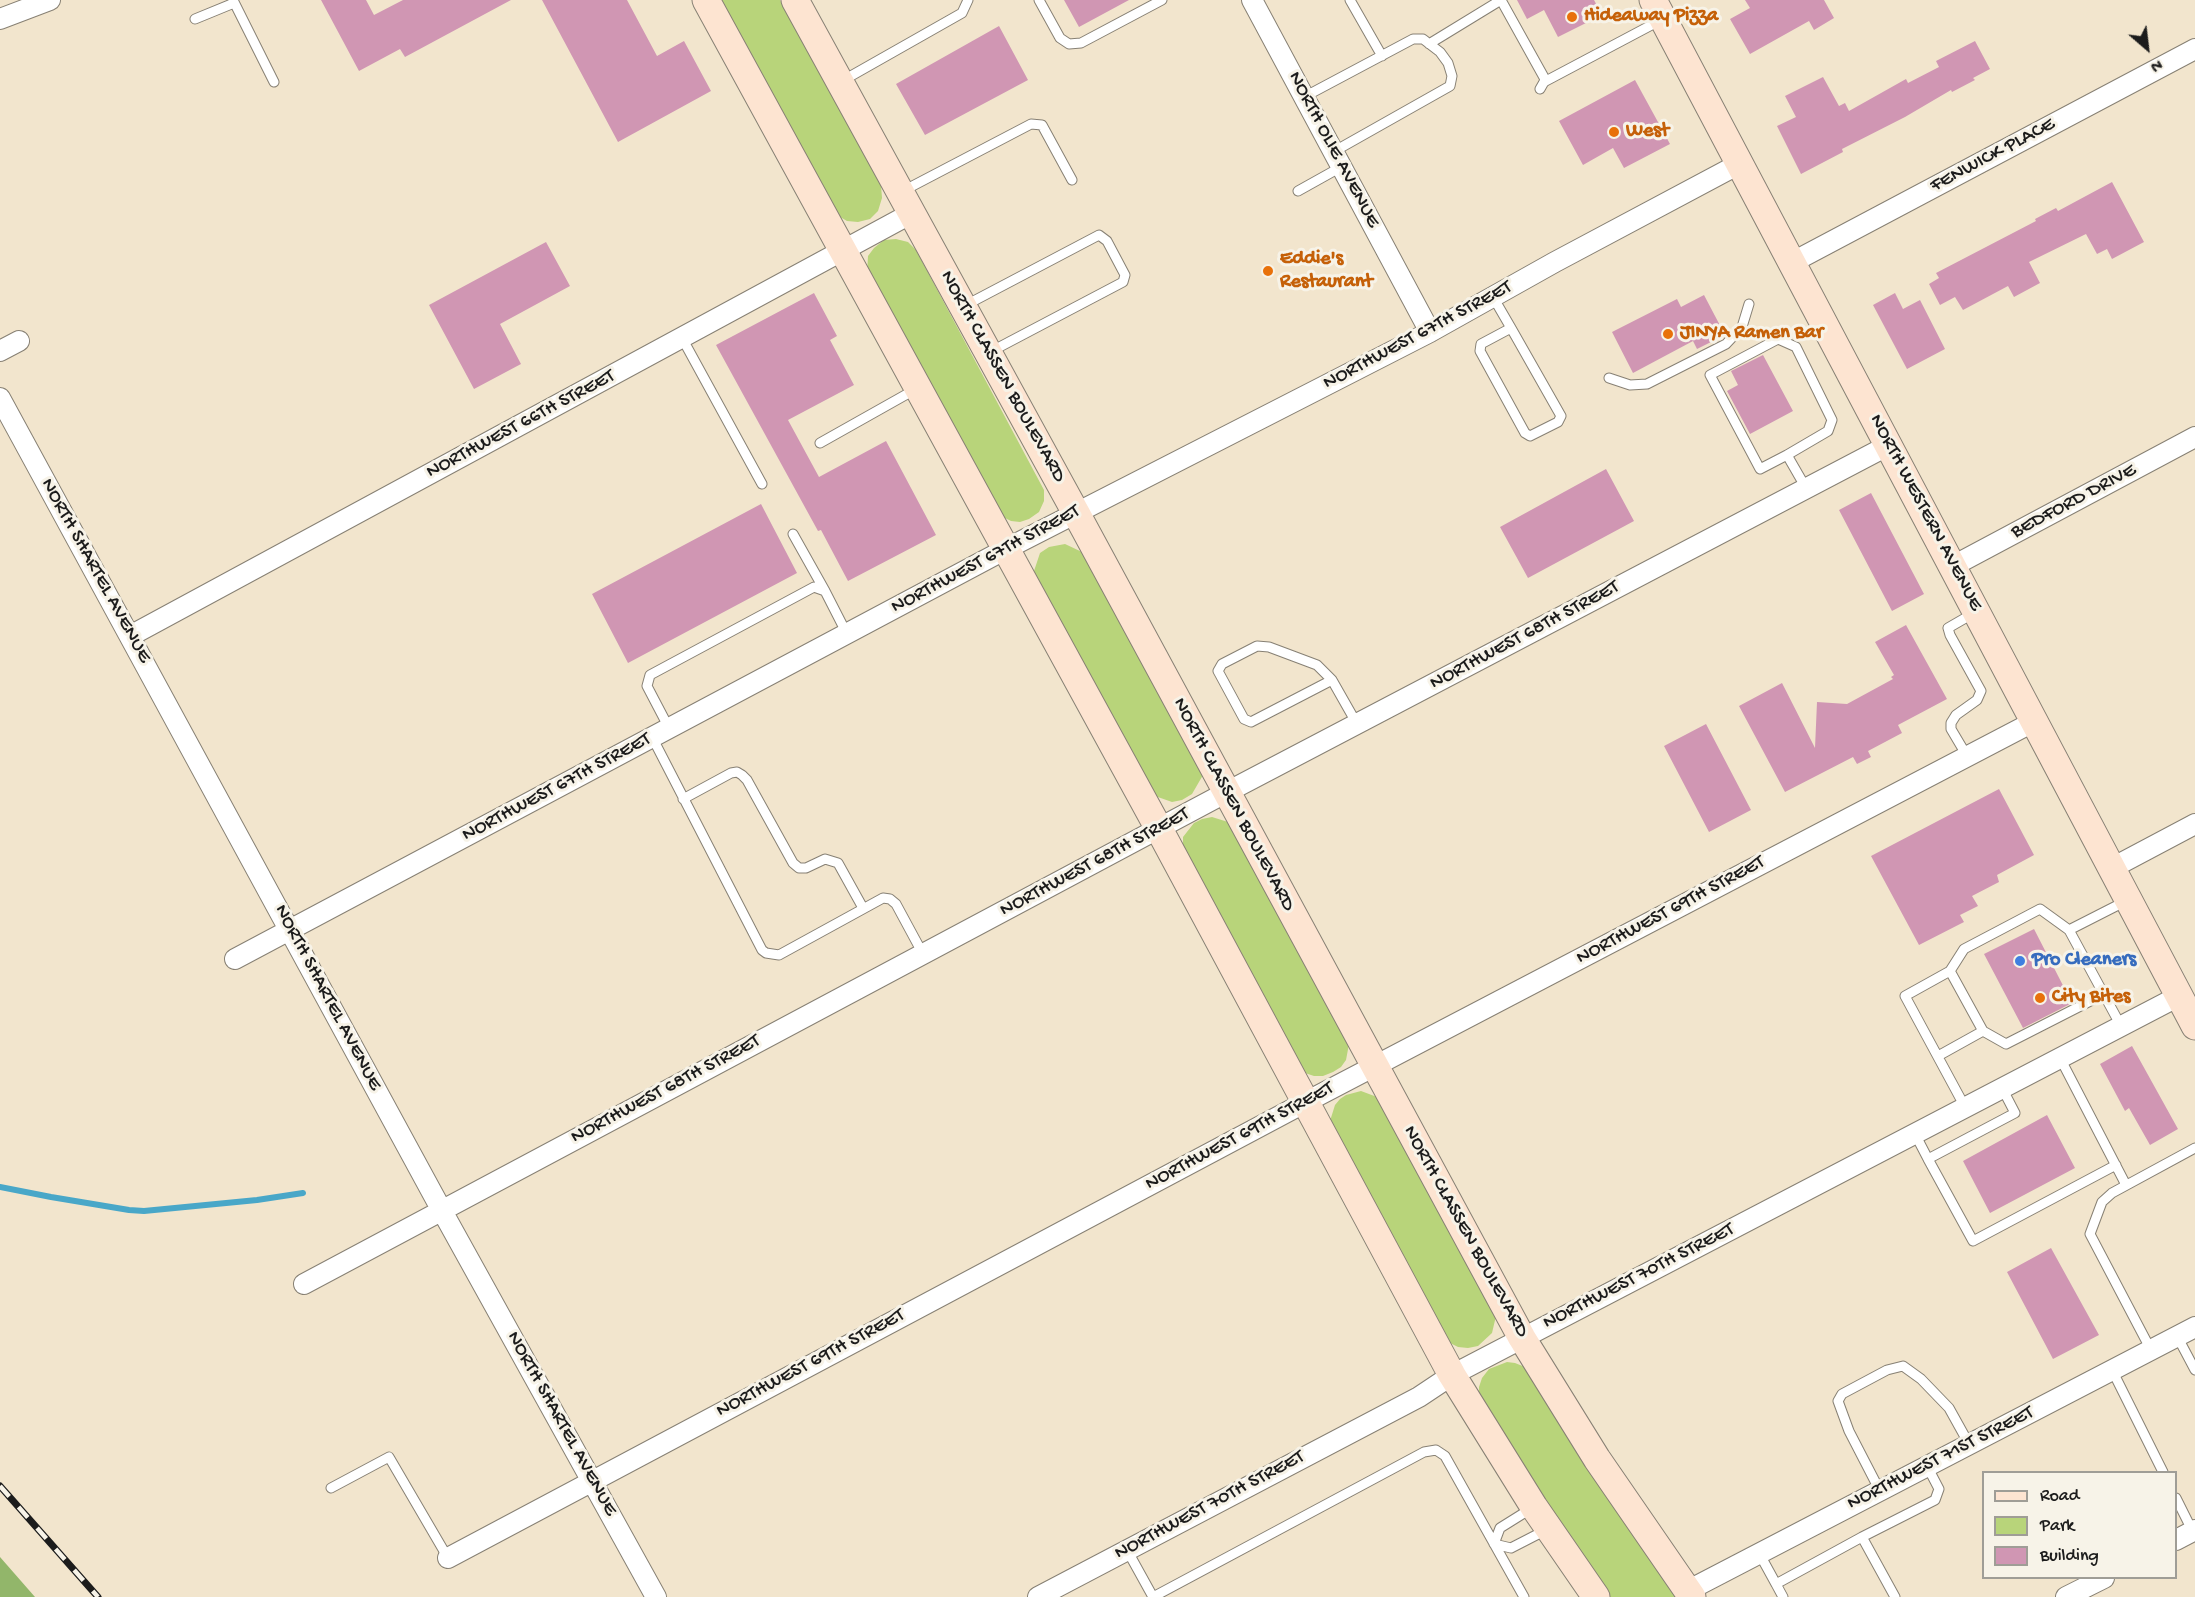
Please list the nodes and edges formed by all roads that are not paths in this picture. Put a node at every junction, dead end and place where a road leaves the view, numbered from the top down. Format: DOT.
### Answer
graph roads {
  1 [pos="50,0"];
  2 [pos="706,0"];
  3 [pos="795,0"];
  4 [pos="968,0"];
  5 [pos="1039,0"];
  6 [pos="1162,0"];
  7 [pos="1350,0"];
  8 [pos="1501,0"];
  9 [pos="234,1"];
  10 [pos="1257,4"];
  11 [pos="21,5"];
  12 [pos="1658,9"];
  13 [pos="195,19"];
  14 [pos="0,20"];
  15 [pos="1430,44"];
  16 [pos="2195,49"];
  17 [pos="1382,56"];
  18 [pos="274,82"];
  19 [pos="840,83"];
  20 [pos="1304,97"];
  21 [pos="1337,159"];
  22 [pos="1739,164"];
  23 [pos="1072,180"];
  24 [pos="1298,191"];
  25 [pos="906,203"];
  26 [pos="843,249"];
  27 [pos="1791,263"];
  28 [pos="1493,297"];
  29 [pos="1749,304"];
  30 [pos="963,307"];
  31 [pos="1511,328"];
  32 [pos="1430,332"];
  33 [pos="682,338"];
  34 [pos="19,341"];
  35 [pos="0,351"];
  36 [pos="988,353"];
  37 [pos="1609,378"];
  38 [pos="918,388"];
  39 [pos="0,398"];
  40 [pos="2195,437"];
  41 [pos="820,443"];
  42 [pos="1889,445"];
  43 [pos="1787,455"];
  44 [pos="762,484"];
  45 [pos="1806,488"];
  46 [pos="1076,513"];
  47 [pos="793,534"];
  48 [pos="1006,549"];
  49 [pos="1953,566"];
  50 [pos="825,591"];
  51 [pos="1977,611"];
  52 [pos="847,634"];
  53 [pos="130,636"];
  54 [pos="1332,680"];
  55 [pos="2035,721"];
  56 [pos="1357,724"];
  57 [pos="669,728"];
  58 [pos="652,737"];
  59 [pos="1967,756"];
  60 [pos="1227,792"];
  61 [pos="683,799"];
  62 [pos="2195,824"];
  63 [pos="1159,829"];
  64 [pos="2112,868"];
  65 [pos="2128,899"];
  66 [pos="863,908"];
  67 [pos="291,929"];
  68 [pos="2069,930"];
  69 [pos="923,954"];
  70 [pos="235,959"];
  71 [pos="1950,971"];
  72 [pos="2104,994"];
  73 [pos="2179,996"];
  74 [pos="2195,1026"];
  75 [pos="2121,1027"];
  76 [pos="1983,1031"];
  77 [pos="1938,1056"];
  78 [pos="2060,1058"];
  79 [pos="1374,1066"];
  80 [pos="2002,1088"];
  81 [pos="1304,1102"];
  82 [pos="1965,1107"];
  83 [pos="1915,1134"];
  84 [pos="2195,1148"];
  85 [pos="1928,1159"];
  86 [pos="2116,1165"];
  87 [pos="2126,1185"];
  88 [pos="441,1209"];
  89 [pos="304,1284"];
  90 [pos="2186,1331"];
  91 [pos="1522,1338"];
  92 [pos="2151,1350"];
  93 [pos="2112,1370"];
  94 [pos="2195,1370"];
  95 [pos="1452,1375"];
  96 [pos="1969,1444"];
  97 [pos="1927,1466"];
  98 [pos="2162,1471"];
  99 [pos="592,1480"];
  100 [pos="331,1488"];
  101 [pos="1880,1491"];
  102 [pos="2177,1503"];
  103 [pos="1534,1507"];
  104 [pos="1549,1529"];
  105 [pos="2189,1535"];
  106 [pos="1862,1537"];
  107 [pos="1494,1544"];
  108 [pos="1127,1550"];
  109 [pos="1759,1553"];
  110 [pos="448,1558"];
  111 [pos="1776,1584"];
  112 [pos="2094,1587"];
  113 [pos="1689,1594"];
  114 [pos="656,1597"];
  115 [pos="1038,1597"];
  116 [pos="1153,1597"];
  117 [pos="1524,1597"];
  118 [pos="1596,1597"];
  119 [pos="1783,1597"];
  120 [pos="1895,1597"];
  121 [pos="2066,1597"];
  1 -- 11 [label="street"];
  2 -- 26 [label="street"];
  3 -- 19 [label="street, NORTH CLASSEN BOULEVARD"];
  4 -- 19 [label="lane"];
  5 -- 6 [label="lane"];
  7 -- 17 [label="lane"];
  8 -- 12 [label="lane"];
  8 -- 15 [label="lane"];
  9 -- 13 [label="lane"];
  9 -- 18 [label="lane"];
  10 -- 20 [label="street, NORTH OLIE AVENUE"];
  11 -- 14 [label="street"];
  12 -- 22 [label="street, NORTH WESTERN AVENUE"];
  15 -- 17 [label="lane"];
  15 -- 21 [label="lane"];
  16 -- 27 [label="street, FENWICK PLACE"];
  17 -- 20 [label="lane"];
  19 -- 25 [label="street, NORTH CLASSEN BOULEVARD"];
  20 -- 21 [label="street, NORTH OLIE AVENUE"];
  21 -- 24 [label="lane"];
  21 -- 32 [label="street, NORTH OLIE AVENUE"];
  22 -- 27 [label="street, NORTH WESTERN AVENUE"];
  22 -- 28 [label="street, NORTHWEST 67TH STREET"];
  23 -- 25 [label="lane"];
  25 -- 26 [label="street, NORTHWEST 66TH STREET"];
  25 -- 30 [label="street, NORTH CLASSEN BOULEVARD"];
  26 -- 33 [label="street, NORTHWEST 66TH STREET"];
  26 -- 38 [label="street"];
  27 -- 42 [label="street, NORTH WESTERN AVENUE"];
  28 -- 31 [label="lane"];
  28 -- 32 [label="street, NORTHWEST 67TH STREET"];
  29 -- 37 [label="lane"];
  30 -- 36 [label="street, NORTH CLASSEN BOULEVARD"];
  30 -- 36 [label="lane"];
  31 -- 31 [label="lane"];
  32 -- 46 [label="street, NORTHWEST 67TH STREET"];
  33 -- 44 [label="lane"];
  33 -- 53 [label="street, NORTHWEST 66TH STREET"];
  34 -- 35 [label="street"];
  36 -- 46 [label="street, NORTH CLASSEN BOULEVARD"];
  38 -- 41 [label="lane"];
  38 -- 48 [label="street"];
  39 -- 53 [label="street, NORTH SHARTEL AVENUE"];
  40 -- 49 [label="street, BEDFORD DRIVE"];
  42 -- 45 [label="street, NORTHWEST 68TH STREET"];
  42 -- 49 [label="street, NORTH WESTERN AVENUE"];
  43 -- 43 [label="lane"];
  43 -- 45 [label="lane"];
  45 -- 56 [label="street, NORTHWEST 68TH STREET"];
  46 -- 48 [label="street, NORTHWEST 67TH STREET"];
  46 -- 60 [label="street, NORTH CLASSEN BOULEVARD"];
  47 -- 50 [label="lane"];
  48 -- 52 [label="street, NORTHWEST 67TH STREET"];
  48 -- 63 [label="street"];
  49 -- 51 [label="street, NORTH WESTERN AVENUE"];
  50 -- 52 [label="lane"];
  50 -- 57 [label="lane"];
  51 -- 55 [label="street, NORTH WESTERN AVENUE"];
  51 -- 59 [label="lane"];
  52 -- 57 [label="street, NORTHWEST 67TH STREET"];
  53 -- 67 [label="street, NORTH SHARTEL AVENUE"];
  54 -- 54 [label="lane"];
  54 -- 56 [label="lane"];
  55 -- 59 [label="street, NORTHWEST 69TH STREET"];
  55 -- 64 [label="street, NORTH WESTERN AVENUE"];
  56 -- 60 [label="street, NORTHWEST 68TH STREET"];
  57 -- 58 [label="street, NORTHWEST 67TH STREET"];
  58 -- 61 [label="lane"];
  58 -- 67 [label="street, NORTHWEST 67TH STREET"];
  59 -- 79 [label="street, NORTHWEST 69TH STREET"];
  60 -- 63 [label="street, NORTHWEST 68TH STREET"];
  60 -- 79 [label="street, NORTH CLASSEN BOULEVARD"];
  61 -- 66 [label="lane"];
  61 -- 66 [label="lane"];
  62 -- 64 [label="street"];
  63 -- 69 [label="street, NORTHWEST 68TH STREET"];
  63 -- 81 [label="street"];
  64 -- 65 [label="street, NORTH WESTERN AVENUE"];
  65 -- 68 [label="lane"];
  65 -- 73 [label="street, NORTH WESTERN AVENUE"];
  66 -- 69 [label="lane"];
  67 -- 70 [label="street, NORTHWEST 67TH STREET"];
  67 -- 88 [label="street, NORTH SHARTEL AVENUE"];
  68 -- 71 [label="lane"];
  68 -- 72 [label="lane"];
  69 -- 88 [label="street, NORTHWEST 68TH STREET"];
  71 -- 76 [label="lane"];
  71 -- 77 [label="lane"];
  72 -- 75 [label="lane"];
  72 -- 76 [label="lane"];
  73 -- 74 [label="street, NORTH WESTERN AVENUE"];
  73 -- 75 [label="street, NORTHWEST 70TH STREET"];
  75 -- 78 [label="street, NORTHWEST 70TH STREET"];
  76 -- 77 [label="lane"];
  77 -- 82 [label="lane"];
  78 -- 80 [label="street, NORTHWEST 70TH STREET"];
  78 -- 86 [label="lane"];
  79 -- 81 [label="street, NORTHWEST 69TH STREET"];
  79 -- 91 [label="street, NORTH CLASSEN BOULEVARD"];
  80 -- 82 [label="street, NORTHWEST 70TH STREET"];
  80 -- 85 [label="lane"];
  81 -- 95 [label="street"];
  81 -- 99 [label="street, NORTHWEST 69TH STREET"];
  82 -- 83 [label="street, NORTHWEST 70TH STREET"];
  83 -- 85 [label="lane"];
  83 -- 91 [label="street, NORTHWEST 70TH STREET"];
  84 -- 87 [label="lane"];
  85 -- 86 [label="lane"];
  86 -- 87 [label="lane"];
  87 -- 92 [label="lane"];
  88 -- 89 [label="street, NORTHWEST 68TH STREET"];
  88 -- 99 [label="street, NORTH SHARTEL AVENUE"];
  90 -- 92 [label="street, NORTHWEST 71ST STREET"];
  90 -- 94 [label="lane"];
  91 -- 95 [label="street, NORTHWEST 70TH STREET"];
  91 -- 113 [label="street, NORTH CLASSEN BOULEVARD"];
  92 -- 93 [label="street, NORTHWEST 71ST STREET"];
  93 -- 96 [label="street, NORTHWEST 71ST STREET"];
  93 -- 98 [label="lane"];
  95 -- 103 [label="street"];
  95 -- 108 [label="street, NORTHWEST 70TH STREET"];
  96 -- 97 [label="street, NORTHWEST 71ST STREET"];
  96 -- 101 [label="lane"];
  97 -- 101 [label="street, NORTHWEST 71ST STREET"];
  97 -- 106 [label="lane"];
  99 -- 110 [label="street, NORTHWEST 69TH STREET"];
  99 -- 114 [label="street, NORTH SHARTEL AVENUE"];
  100 -- 110 [label="lane"];
  101 -- 109 [label="street, NORTHWEST 71ST STREET"];
  102 -- 105 [label="lane"];
  103 -- 104 [label="street"];
  103 -- 107 [label="lane"];
  104 -- 107 [label="lane"];
  104 -- 118 [label="street"];
  106 -- 111 [label="lane"];
  106 -- 120 [label="lane"];
  107 -- 116 [label="lane"];
  107 -- 117 [label="lane"];
  108 -- 115 [label="street, NORTHWEST 70TH STREET"];
  108 -- 116 [label="lane"];
  109 -- 111 [label="lane"];
  109 -- 113 [label="street, NORTHWEST 71ST STREET"];
  111 -- 119 [label="lane"];
  112 -- 121 [label="street"];
}
